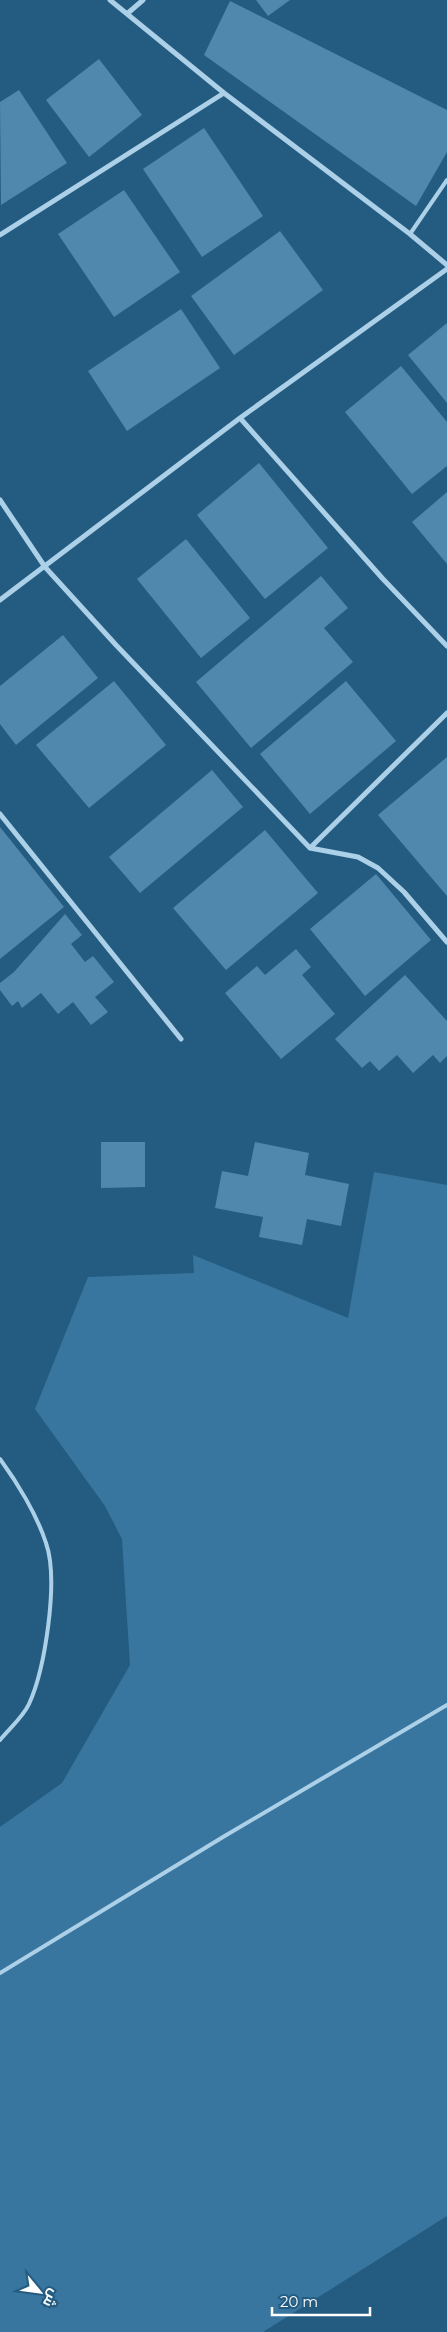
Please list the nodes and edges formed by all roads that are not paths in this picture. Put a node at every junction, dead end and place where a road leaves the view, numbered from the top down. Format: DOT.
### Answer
graph roads {
  1 [pos="110,0"];
  2 [pos="143,0"];
  3 [pos="128,12"];
  4 [pos="224,93"];
  5 [pos="447,180"];
  6 [pos="410,234"];
  7 [pos="0,235"];
  8 [pos="447,267"];
  9 [pos="240,418"];
  10 [pos="0,500"];
  11 [pos="45,567"];
  12 [pos="0,600"];
  13 [pos="447,646"];
  14 [pos="447,712"];
  15 [pos="0,814"];
  16 [pos="310,848"];
  17 [pos="447,942"];
  18 [pos="181,1040"];
  19 [pos="0,1459"];
  20 [pos="447,1705"];
  21 [pos="0,1740"];
  22 [pos="0,1973"];
  1 -- 3 [label="street"];
  2 -- 3 [label="street"];
  3 -- 4 [label="street"];
  4 -- 6 [label="street"];
  4 -- 7 [label="street"];
  5 -- 6 [label="lane"];
  6 -- 8 [label="street"];
  8 -- 9 [label="street"];
  9 -- 11 [label="street"];
  9 -- 13 [label="street"];
  10 -- 11 [label="street"];
  11 -- 12 [label="street"];
  11 -- 16 [label="street"];
  14 -- 16 [label="street"];
  15 -- 18 [label="street"];
  16 -- 17 [label="street"];
  19 -- 21 [label="lane"];
  20 -- 22 [label="lane"];
}
